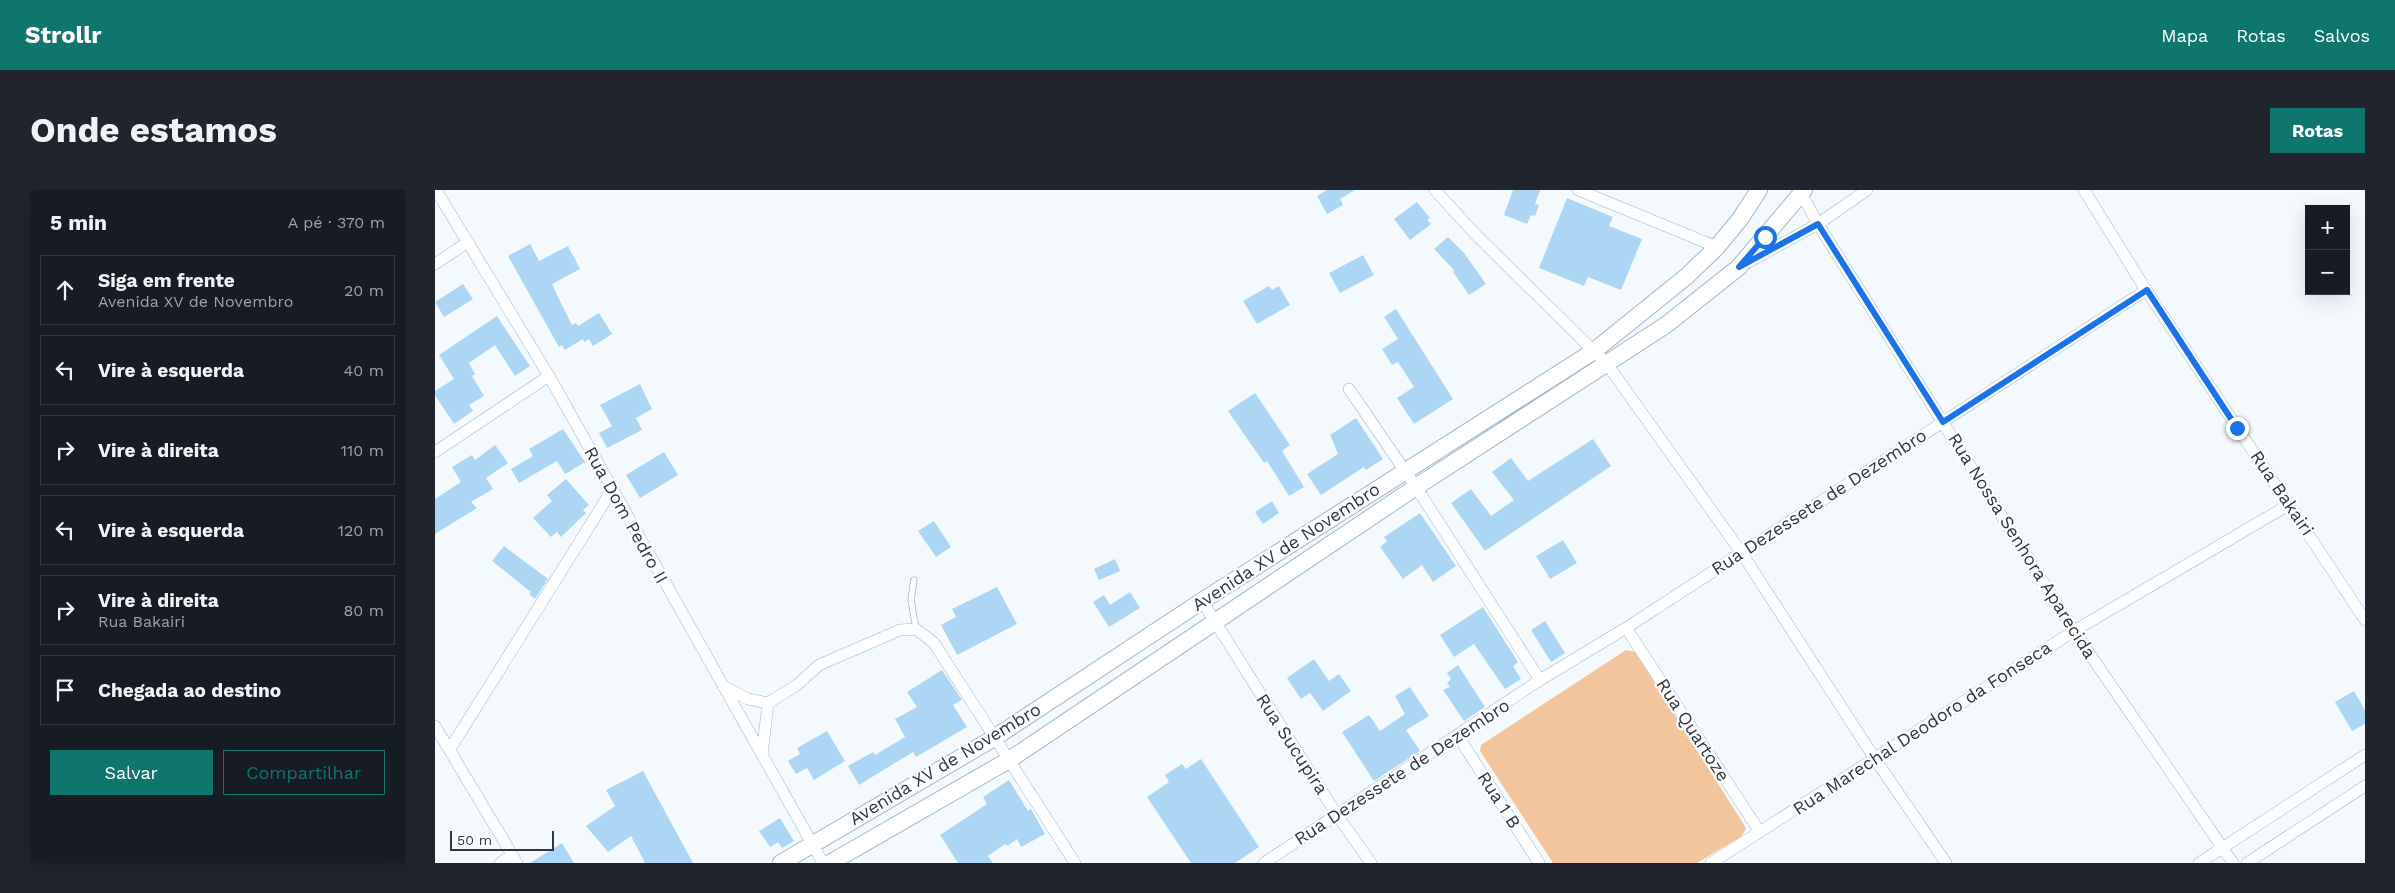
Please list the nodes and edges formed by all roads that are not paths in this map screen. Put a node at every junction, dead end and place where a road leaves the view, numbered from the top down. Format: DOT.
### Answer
graph roads {
  1 [pos="435,190"];
  2 [pos="1578,190"];
  3 [pos="1759,190"];
  4 [pos="1867,190"];
  5 [pos="2084,190"];
  6 [pos="1439,192"];
  7 [pos="1803,192"];
  8 [pos="1818,224"];
  9 [pos="467,242"];
  10 [pos="1717,247"];
  11 [pos="435,264"];
  12 [pos="1739,267"];
  13 [pos="2147,290"];
  14 [pos="1594,351"];
  15 [pos="1607,364"];
  16 [pos="549,376"];
  17 [pos="1349,390"];
  18 [pos="1943,422"];
  19 [pos="435,452"];
  20 [pos="1405,471"];
  21 [pos="1416,487"];
  22 [pos="612,490"];
  23 [pos="2290,504"];
  24 [pos="1741,552"];
  25 [pos="913,580"];
  26 [pos="1202,601"];
  27 [pos="2365,620"];
  28 [pos="1215,624"];
  29 [pos="1626,628"];
  30 [pos="916,629"];
  31 [pos="2074,631"];
  32 [pos="1540,680"];
  33 [pos="723,685"];
  34 [pos="768,703"];
  35 [pos="435,726"];
  36 [pos="1458,736"];
  37 [pos="994,738"];
  38 [pos="450,749"];
  39 [pos="762,755"];
  40 [pos="2365,755"];
  41 [pos="1875,759"];
  42 [pos="1009,760"];
  43 [pos="2365,786"];
  44 [pos="1337,814"];
  45 [pos="1760,832"];
  46 [pos="812,843"];
  47 [pos="2223,848"];
  48 [pos="514,859"];
  49 [pos="500,863"];
  50 [pos="781,863"];
  51 [pos="823,863"];
  52 [pos="830,863"];
  53 [pos="1075,863"];
  54 [pos="1264,863"];
  55 [pos="1371,863"];
  56 [pos="1539,863"];
  57 [pos="1711,863"];
  58 [pos="1946,863"];
  59 [pos="2199,863"];
  60 [pos="2233,863"];
  61 [pos="2247,863"];
  1 -- 9 [label="street, Rua Dom Pedro II"];
  2 -- 10 [label="street"];
  3 -- 10 [label="main road, Avenida XV de Novembro"];
  4 -- 8 [label="street"];
  5 -- 13 [label="street, Rua Bakairi"];
  6 -- 14 [label="street"];
  7 -- 8 [label="street, Rua Nossa Senhora Aparecida"];
  7 -- 12 [label="main road, Avenida XV de Novembro"];
  8 -- 12 [label="street"];
  8 -- 18 [label="street, Rua Nossa Senhora Aparecida"];
  9 -- 11 [label="street"];
  9 -- 16 [label="street, Rua Dom Pedro II"];
  10 -- 14 [label="main road, Avenida XV de Novembro"];
  12 -- 15 [label="main road, Avenida XV de Novembro"];
  13 -- 18 [label="street, Rua Dezessete de Dezembro"];
  13 -- 23 [label="street, Rua Bakairi"];
  14 -- 15 [label="street"];
  14 -- 20 [label="main road, Avenida XV de Novembro"];
  15 -- 21 [label="main road, Avenida XV de Novembro"];
  15 -- 24 [label="street"];
  16 -- 19 [label="street"];
  16 -- 22 [label="street, Rua Dom Pedro II"];
  17 -- 20 [label="street"];
  18 -- 24 [label="street, Rua Dezessete de Dezembro"];
  18 -- 31 [label="street, Rua Nossa Senhora Aparecida"];
  20 -- 21 [label="street"];
  20 -- 26 [label="main road, Avenida XV de Novembro"];
  21 -- 28 [label="main road, Avenida XV de Novembro"];
  21 -- 32 [label="street"];
  22 -- 33 [label="street, Rua Dom Pedro II"];
  22 -- 38 [label="street"];
  23 -- 27 [label="street, Rua Bakairi"];
  23 -- 31 [label="street, Rua Marechal Deodoro da Fonseca"];
  24 -- 29 [label="street, Rua Dezessete de Dezembro"];
  24 -- 41 [label="street"];
  25 -- 30 [label="lane"];
  26 -- 28 [label="street, Rua Sucupira"];
  26 -- 37 [label="main road, Avenida XV de Novembro"];
  28 -- 42 [label="main road, Avenida XV de Novembro"];
  28 -- 44 [label="street, Rua Sucupira"];
  29 -- 32 [label="street, Rua Dezessete de Dezembro"];
  29 -- 45 [label="street, Rua Quartoze"];
  30 -- 34 [label="street"];
  30 -- 37 [label="street"];
  31 -- 41 [label="street, Rua Marechal Deodoro da Fonseca"];
  31 -- 47 [label="street, Rua Nossa Senhora Aparecida"];
  32 -- 36 [label="street, Rua Dezessete de Dezembro"];
  33 -- 34 [label="street"];
  33 -- 39 [label="street, Rua Dom Pedro II"];
  34 -- 39 [label="street"];
  35 -- 38 [label="street"];
  36 -- 44 [label="street, Rua Dezessete de Dezembro"];
  36 -- 56 [label="street, Rua 1 B"];
  37 -- 42 [label="street"];
  37 -- 46 [label="main road, Avenida XV de Novembro"];
  38 -- 48 [label="street"];
  39 -- 46 [label="street, Rua Dom Pedro II"];
  40 -- 47 [label="street"];
  41 -- 45 [label="street, Rua Marechal Deodoro da Fonseca"];
  41 -- 58 [label="street"];
  42 -- 52 [label="main road, Avenida XV de Novembro"];
  42 -- 53 [label="street"];
  43 -- 61 [label="street"];
  44 -- 54 [label="street, Rua Dezessete de Dezembro"];
  44 -- 55 [label="street, Rua Sucupira"];
  45 -- 57 [label="street, Rua Marechal Deodoro da Fonseca"];
  46 -- 50 [label="main road, Avenida XV de Novembro"];
  46 -- 51 [label="street, Rua Dom Pedro II"];
  47 -- 59 [label="street"];
  47 -- 60 [label="street, Rua Nossa Senhora Aparecida"];
  48 -- 49 [label="street"];
}
